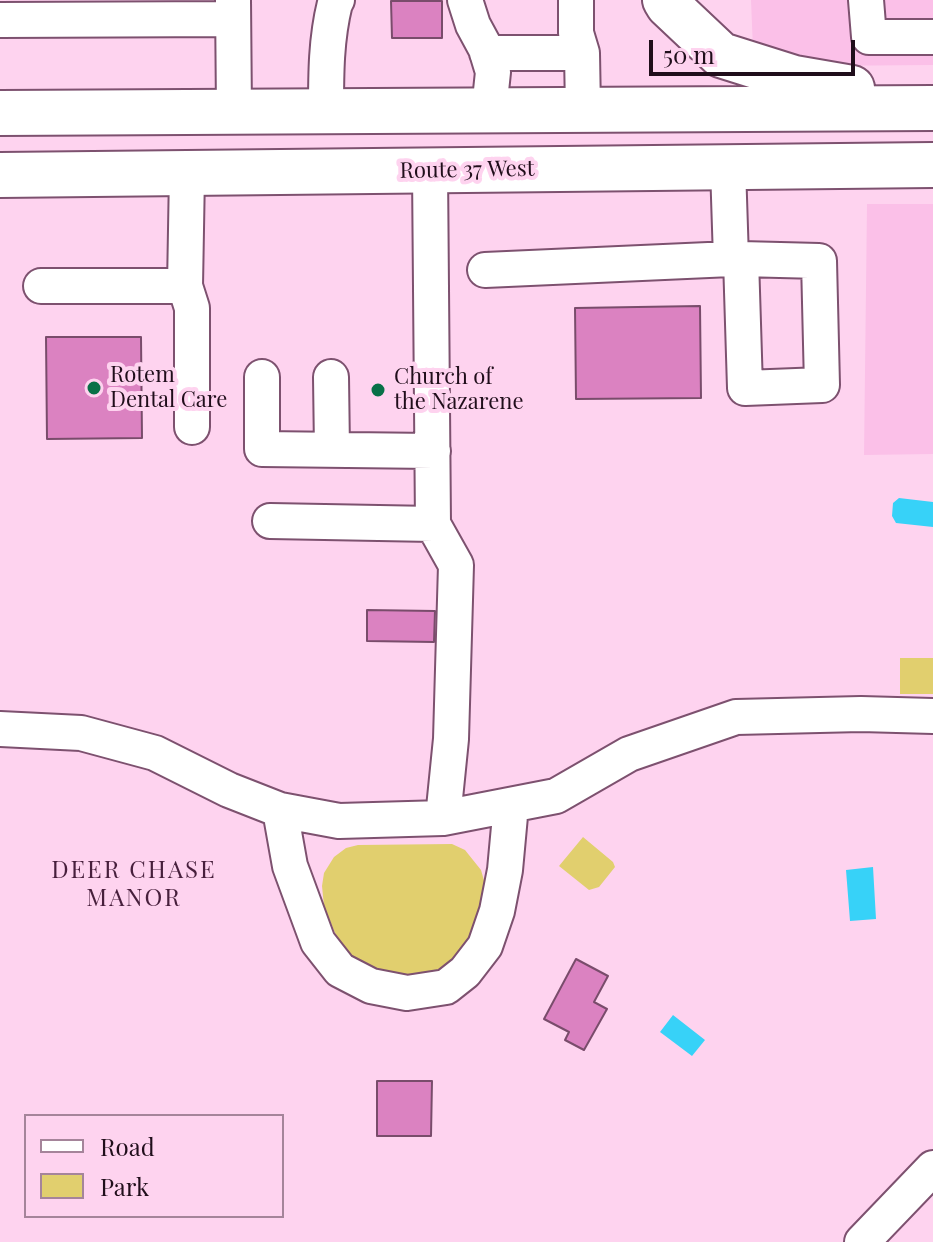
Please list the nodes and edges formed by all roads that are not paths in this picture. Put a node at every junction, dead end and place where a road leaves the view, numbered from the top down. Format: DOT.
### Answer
graph roads {
  1 [pos="337,0"];
  2 [pos="465,0"];
  3 [pos="576,0"];
  4 [pos="665,0"];
  5 [pos="866,0"];
  6 [pos="233,10"];
  7 [pos="0,20"];
  8 [pos="933,37"];
  9 [pos="487,53"];
  10 [pos="582,53"];
  11 [pos="933,105"];
  12 [pos="489,110"];
  13 [pos="583,110"];
  14 [pos="234,111"];
  15 [pos="326,111"];
  16 [pos="0,113"];
  17 [pos="933,165"];
  18 [pos="728,167"];
  19 [pos="430,170"];
  20 [pos="187,173"];
  21 [pos="0,175"];
  22 [pos="485,270"];
  23 [pos="41,286"];
  24 [pos="185,286"];
  25 [pos="262,377"];
  26 [pos="331,377"];
  27 [pos="192,427"];
  28 [pos="332,450"];
  29 [pos="433,451"];
  30 [pos="270,521"];
  31 [pos="433,524"];
  32 [pos="933,716"];
  33 [pos="0,729"];
  34 [pos="511,805"];
  35 [pos="280,810"];
  36 [pos="443,818"];
  37 [pos="933,1168"];
  38 [pos="862,1242"];
  1 -- 15 [label="street"];
  2 -- 9 [label="street"];
  3 -- 10 [label="street"];
  4 -- 11 [label="highway"];
  5 -- 8 [label="street"];
  6 -- 7 [label="street"];
  6 -- 14 [label="street"];
  9 -- 10 [label="street"];
  9 -- 12 [label="street"];
  10 -- 13 [label="street"];
  11 -- 13 [label="highway"];
  12 -- 13 [label="highway"];
  12 -- 15 [label="highway"];
  14 -- 15 [label="highway"];
  14 -- 16 [label="highway"];
  17 -- 18 [label="highway, Route 37 West"];
  18 -- 19 [label="highway, Route 37 West"];
  18 -- 22 [label="street"];
  19 -- 20 [label="highway, Route 37 West"];
  19 -- 29 [label="street"];
  20 -- 21 [label="highway, Route 37 West"];
  20 -- 24 [label="street"];
  23 -- 24 [label="street"];
  24 -- 27 [label="street"];
  25 -- 28 [label="street"];
  26 -- 28 [label="street"];
  28 -- 29 [label="street"];
  29 -- 31 [label="street"];
  30 -- 31 [label="street"];
  31 -- 36 [label="street"];
  32 -- 34 [label="street"];
  33 -- 35 [label="street"];
  34 -- 35 [label="street"];
  34 -- 36 [label="street"];
  35 -- 36 [label="street"];
  37 -- 38 [label="street"];
}
